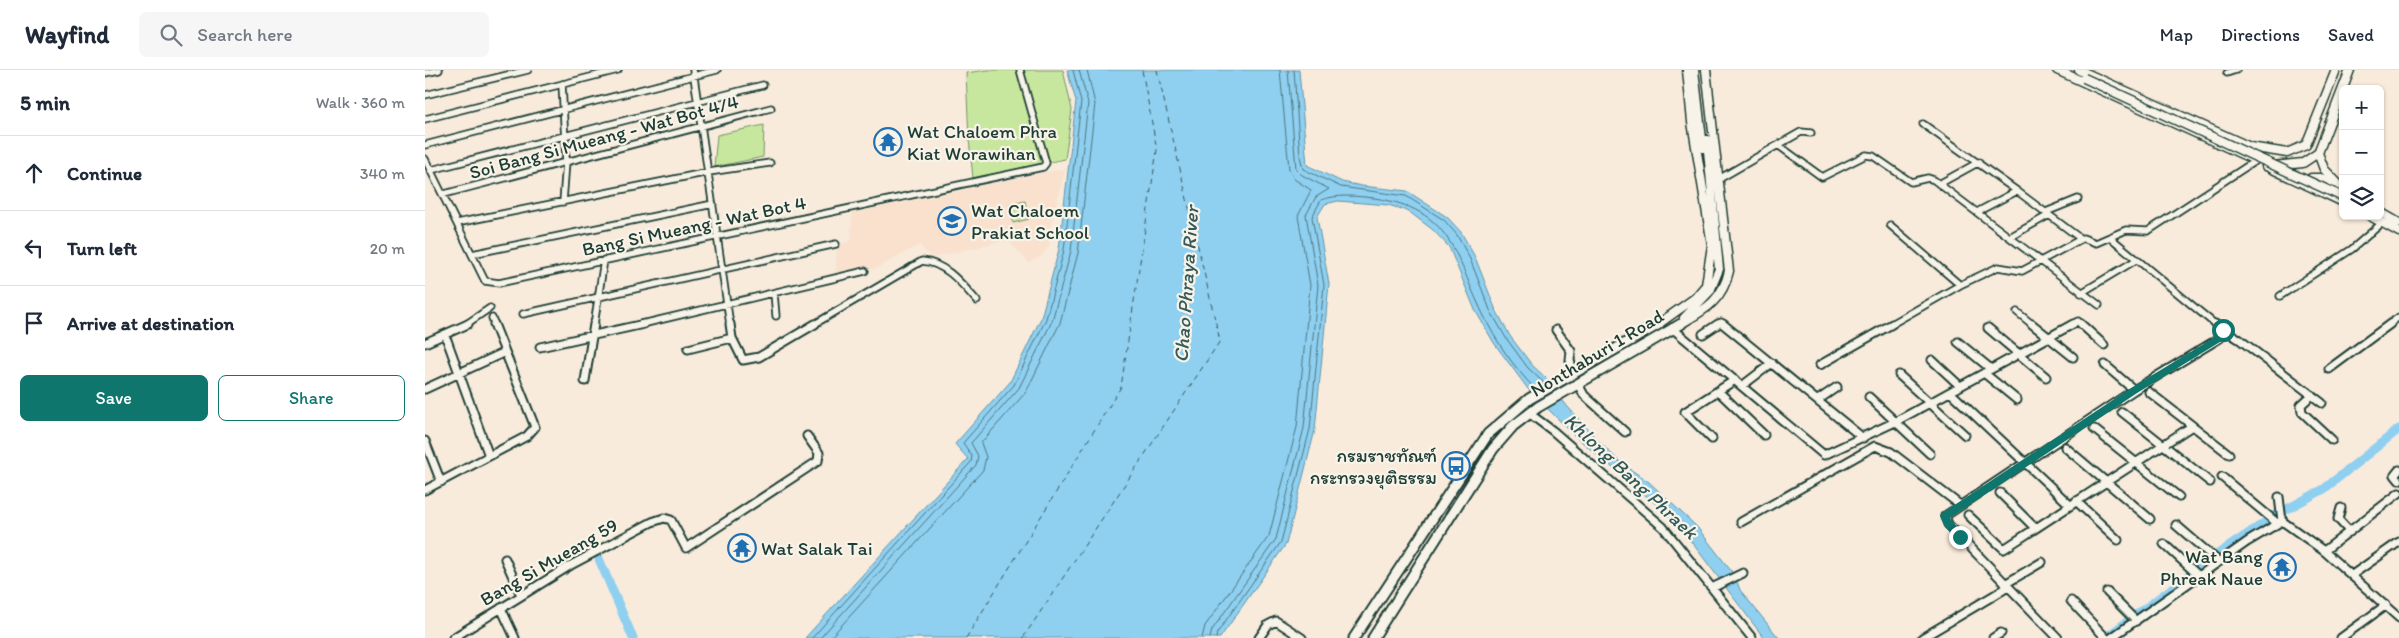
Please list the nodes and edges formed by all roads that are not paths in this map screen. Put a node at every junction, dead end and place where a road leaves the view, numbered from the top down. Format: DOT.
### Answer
graph roads {
  1 [pos="439,70"];
  2 [pos="528,70"];
  3 [pos="618,70"];
  4 [pos="717,70"];
  5 [pos="1020,70"];
  6 [pos="1687,70"];
  7 [pos="1694,70"];
  8 [pos="1700,70"];
  9 [pos="1706,70"];
  10 [pos="2057,70"];
  11 [pos="2066,70"];
  12 [pos="2236,70"];
  13 [pos="2335,70"];
  14 [pos="2350,70"];
  15 [pos="694,73"];
  16 [pos="2083,73"];
  17 [pos="2227,73"];
  18 [pos="425,74"];
  19 [pos="563,84"];
  20 [pos="763,85"];
  21 [pos="2345,85"];
  22 [pos="425,95"];
  23 [pos="698,100"];
  24 [pos="2339,104"];
  25 [pos="771,108"];
  26 [pos="564,109"];
  27 [pos="425,120"];
  28 [pos="1923,124"];
  29 [pos="702,126"];
  30 [pos="1811,133"];
  31 [pos="565,135"];
  32 [pos="425,145"];
  33 [pos="1778,145"];
  34 [pos="2318,152"];
  35 [pos="2287,153"];
  36 [pos="425,159"];
  37 [pos="2255,161"];
  38 [pos="566,162"];
  39 [pos="1979,162"];
  40 [pos="770,163"];
  41 [pos="2266,166"];
  42 [pos="2293,166"];
  43 [pos="431,170"];
  44 [pos="709,172"];
  45 [pos="1930,178"];
  46 [pos="1719,179"];
  47 [pos="1939,184"];
  48 [pos="2339,187"];
  49 [pos="2339,187"];
  50 [pos="2017,191"];
  51 [pos="2325,193"];
  52 [pos="445,194"];
  53 [pos="2339,195"];
  54 [pos="2077,200"];
  55 [pos="2339,200"];
  56 [pos="563,202"];
  57 [pos="713,204"];
  58 [pos="1977,212"];
  59 [pos="2048,214"];
  60 [pos="2384,214"];
  61 [pos="2381,220"];
  62 [pos="457,223"];
  63 [pos="2399,223"];
  64 [pos="1889,225"];
  65 [pos="2399,227"];
  66 [pos="1713,228"];
  67 [pos="2399,232"];
  68 [pos="716,236"];
  69 [pos="2010,237"];
  70 [pos="2111,238"];
  71 [pos="2081,239"];
  72 [pos="836,244"];
  73 [pos="472,254"];
  74 [pos="604,260"];
  75 [pos="2136,260"];
  76 [pos="2039,262"];
  77 [pos="722,270"];
  78 [pos="865,271"];
  79 [pos="1960,285"];
  80 [pos="774,293"];
  81 [pos="2081,293"];
  82 [pos="2280,296"];
  83 [pos="600,297"];
  84 [pos="977,301"];
  85 [pos="728,305"];
  86 [pos="2099,306"];
  87 [pos="490,308"];
  88 [pos="2017,312"];
  89 [pos="523,314"];
  90 [pos="776,316"];
  91 [pos="2399,317"];
  92 [pos="492,318"];
  93 [pos="1672,328"];
  94 [pos="1988,328"];
  95 [pos="1555,330"];
  96 [pos="2223,330"];
  97 [pos="1703,334"];
  98 [pos="592,335"];
  99 [pos="2047,336"];
  100 [pos="732,338"];
  101 [pos="447,340"];
  102 [pos="1958,342"];
  103 [pos="425,343"];
  104 [pos="2104,345"];
  105 [pos="540,347"];
  106 [pos="688,349"];
  107 [pos="505,352"];
  108 [pos="2017,353"];
  109 [pos="2073,357"];
  110 [pos="1931,360"];
  111 [pos="1772,363"];
  112 [pos="1820,365"];
  113 [pos="2105,365"];
  114 [pos="2329,369"];
  115 [pos="1991,370"];
  116 [pos="460,373"];
  117 [pos="1573,373"];
  118 [pos="1984,373"];
  119 [pos="1899,375"];
  120 [pos="2046,377"];
  121 [pos="1735,380"];
  122 [pos="585,381"];
  123 [pos="1578,384"];
  124 [pos="1742,386"];
  125 [pos="1960,386"];
  126 [pos="1837,387"];
  127 [pos="425,389"];
  128 [pos="2134,390"];
  129 [pos="1718,391"];
  130 [pos="1950,392"];
  131 [pos="2149,392"];
  132 [pos="2312,395"];
  133 [pos="1869,397"];
  134 [pos="1818,400"];
  135 [pos="2017,400"];
  136 [pos="1929,403"];
  137 [pos="2322,403"];
  138 [pos="1534,411"];
  139 [pos="2122,412"];
  140 [pos="1895,422"];
  141 [pos="2192,426"];
  142 [pos="2094,429"];
  143 [pos="1625,432"];
  144 [pos="1764,435"];
  145 [pos="1965,435"];
  146 [pos="807,436"];
  147 [pos="1863,438"];
  148 [pos="1712,439"];
  149 [pos="2332,440"];
  150 [pos="425,442"];
  151 [pos="2165,446"];
  152 [pos="2065,448"];
  153 [pos="1931,454"];
  154 [pos="2229,454"];
  155 [pos="489,456"];
  156 [pos="2024,463"];
  157 [pos="2139,464"];
  158 [pos="2399,470"];
  159 [pos="2222,477"];
  160 [pos="2399,480"];
  161 [pos="441,482"];
  162 [pos="2209,482"];
  163 [pos="2108,484"];
  164 [pos="425,490"];
  165 [pos="2000,493"];
  166 [pos="2399,493"];
  167 [pos="2179,497"];
  168 [pos="2279,497"];
  169 [pos="2073,503"];
  170 [pos="1960,504"];
  171 [pos="2341,508"];
  172 [pos="1969,515"];
  173 [pos="2151,519"];
  174 [pos="1741,522"];
  175 [pos="2280,522"];
  176 [pos="2176,524"];
  177 [pos="2035,528"];
  178 [pos="2350,532"];
  179 [pos="2118,540"];
  180 [pos="2399,542"];
  181 [pos="2164,544"];
  182 [pos="2324,551"];
  183 [pos="505,559"];
  184 [pos="2217,559"];
  185 [pos="2042,562"];
  186 [pos="2194,572"];
  187 [pos="1741,574"];
  188 [pos="2352,575"];
  189 [pos="1716,586"];
  190 [pos="2007,586"];
  191 [pos="2107,592"];
  192 [pos="521,595"];
  193 [pos="2071,601"];
  194 [pos="2386,606"];
  195 [pos="501,608"];
  196 [pos="2399,618"];
  197 [pos="2134,619"];
  198 [pos="2001,634"];
  199 [pos="2105,636"];
  200 [pos="453,638"];
  201 [pos="515,638"];
  202 [pos="1259,638"];
  203 [pos="1302,638"];
  204 [pos="1354,638"];
  205 [pos="1373,638"];
  206 [pos="1752,638"];
  207 [pos="1922,638"];
  208 [pos="1993,638"];
  209 [pos="2058,638"];
  210 [pos="2341,638"];
  1 -- 18 [label="street"];
  2 -- 22 [label="street"];
  3 -- 19 [label="street"];
  4 -- 15 [label="street"];
  5 -- 68 [label="street, Bang Si Mueang - Wat Bot 4"];
  6 -- 66 [label="main road, Nonthaburi 1 Road"];
  7 -- 66 [label="main road"];
  8 -- 66 [label="main road"];
  9 -- 46 [label="main road, Nonthaburi 1 Road"];
  10 -- 37 [label="main road"];
  11 -- 16 [label="main road"];
  12 -- 17 [label="street"];
  13 -- 35 [label="main road"];
  14 -- 21 [label="main road"];
  15 -- 23 [label="street"];
  15 -- 26 [label="street"];
  16 -- 35 [label="main road"];
  16 -- 53 [label="main road, bridge"];
  19 -- 26 [label="street"];
  19 -- 27 [label="street"];
  20 -- 23 [label="street"];
  23 -- 29 [label="street"];
  23 -- 31 [label="street"];
  24 -- 34 [label="main road"];
  25 -- 29 [label="street, Soi Bang Si Mueang - Wat Bot 4/4"];
  26 -- 31 [label="street"];
  26 -- 32 [label="street"];
  28 -- 39 [label="street"];
  29 -- 38 [label="street, Soi Bang Si Mueang - Wat Bot 4/4"];
  29 -- 44 [label="street"];
  30 -- 33 [label="street"];
  31 -- 38 [label="street"];
  31 -- 43 [label="street"];
  33 -- 45 [label="street"];
  33 -- 46 [label="street"];
  34 -- 42 [label="main road"];
  34 -- 48 [label="main road"];
  35 -- 42 [label="main road"];
  36 -- 43 [label="street, Bang Si Mueang - Wat Bot 4"];
  37 -- 41 [label="main road"];
  37 -- 70 [label="street"];
  38 -- 52 [label="street, Soi Bang Si Mueang - Wat Bot 4/4"];
  38 -- 56 [label="street"];
  39 -- 47 [label="street"];
  39 -- 50 [label="street"];
  40 -- 44 [label="street"];
  41 -- 42 [label="main road"];
  41 -- 51 [label="main road"];
  43 -- 52 [label="street, Bang Si Mueang - Wat Bot 4"];
  44 -- 56 [label="street"];
  44 -- 57 [label="street"];
  45 -- 47 [label="street"];
  46 -- 93 [label="main road, Nonthaburi 1 Road"];
  47 -- 58 [label="street"];
  49 -- 51 [label="main road"];
  50 -- 58 [label="street"];
  50 -- 59 [label="street"];
  51 -- 55 [label="main road"];
  52 -- 62 [label="street, Bang Si Mueang - Wat Bot 4"];
  54 -- 59 [label="street"];
  56 -- 62 [label="street"];
  57 -- 68 [label="street"];
  57 -- 73 [label="street"];
  58 -- 69 [label="street"];
  59 -- 69 [label="street"];
  59 -- 71 [label="street"];
  60 -- 63 [label="main road"];
  61 -- 65 [label="main road"];
  61 -- 67 [label="main road"];
  61 -- 82 [label="street"];
  62 -- 73 [label="street, Bang Si Mueang - Wat Bot 4"];
  64 -- 79 [label="street"];
  66 -- 93 [label="main road"];
  66 -- 117 [label="main road, Nonthaburi 1 Road"];
  68 -- 74 [label="street, Bang Si Mueang - Wat Bot 4"];
  68 -- 77 [label="street"];
  69 -- 76 [label="street"];
  70 -- 71 [label="street"];
  70 -- 75 [label="street"];
  71 -- 76 [label="street"];
  72 -- 77 [label="street"];
  73 -- 74 [label="street, Bang Si Mueang - Wat Bot 4"];
  74 -- 83 [label="street"];
  75 -- 81 [label="street"];
  75 -- 96 [label="street"];
  76 -- 79 [label="street"];
  76 -- 81 [label="street"];
  77 -- 83 [label="street"];
  77 -- 85 [label="street"];
  78 -- 80 [label="street"];
  79 -- 112 [label="street"];
  80 -- 85 [label="street"];
  80 -- 90 [label="street"];
  81 -- 86 [label="street"];
  83 -- 89 [label="street"];
  83 -- 98 [label="street"];
  84 -- 100 [label="street"];
  85 -- 98 [label="street"];
  85 -- 100 [label="street"];
  87 -- 103 [label="street"];
  88 -- 99 [label="street"];
  91 -- 114 [label="street"];
  92 -- 107 [label="street"];
  93 -- 121 [label="street"];
  93 -- 123 [label="main road, Nonthaburi 1 Road"];
  94 -- 108 [label="street"];
  95 -- 117 [label="street"];
  96 -- 128 [label="street"];
  96 -- 132 [label="street"];
  97 -- 111 [label="street"];
  98 -- 105 [label="street"];
  98 -- 122 [label="street"];
  99 -- 104 [label="street"];
  99 -- 108 [label="street"];
  99 -- 109 [label="street"];
  100 -- 106 [label="street"];
  101 -- 116 [label="street"];
  102 -- 115 [label="street"];
  107 -- 116 [label="street"];
  107 -- 155 [label="street"];
  108 -- 115 [label="street"];
  108 -- 120 [label="street"];
  110 -- 125 [label="street"];
  111 -- 124 [label="street"];
  111 -- 134 [label="street"];
  113 -- 128 [label="street"];
  115 -- 118 [label="street"];
  116 -- 127 [label="street"];
  116 -- 155 [label="street"];
  117 -- 204 [label="main road, Nonthaburi 1 Road"];
  118 -- 125 [label="street"];
  118 -- 135 [label="street"];
  119 -- 136 [label="street"];
  121 -- 124 [label="street"];
  121 -- 129 [label="street"];
  123 -- 138 [label="main road, Nonthaburi 1 Road"];
  123 -- 143 [label="street"];
  124 -- 147 [label="street"];
  125 -- 130 [label="street"];
  126 -- 134 [label="street"];
  128 -- 156 [label="street"];
  129 -- 144 [label="street"];
  129 -- 148 [label="street"];
  130 -- 136 [label="street"];
  130 -- 156 [label="street"];
  131 -- 141 [label="street"];
  132 -- 137 [label="street"];
  132 -- 149 [label="street"];
  133 -- 140 [label="street"];
  134 -- 147 [label="street"];
  136 -- 140 [label="street"];
  136 -- 145 [label="street"];
  138 -- 189 [label="street"];
  138 -- 205 [label="main road, Nonthaburi 1 Road"];
  139 -- 151 [label="street"];
  140 -- 147 [label="street"];
  140 -- 153 [label="street"];
  141 -- 151 [label="street"];
  141 -- 154 [label="street"];
  142 -- 157 [label="street"];
  146 -- 192 [label="street, Bang Si Mueang 59"];
  150 -- 161 [label="street"];
  151 -- 157 [label="street"];
  151 -- 162 [label="street"];
  152 -- 163 [label="street"];
  155 -- 161 [label="street"];
  156 -- 169 [label="street"];
  156 -- 170 [label="street"];
  157 -- 163 [label="street"];
  157 -- 167 [label="street"];
  158 -- 160 [label="street"];
  159 -- 175 [label="street"];
  161 -- 164 [label="street"];
  163 -- 169 [label="street"];
  163 -- 173 [label="street"];
  165 -- 177 [label="street"];
  166 -- 178 [label="street"];
  168 -- 175 [label="street"];
  169 -- 177 [label="street"];
  169 -- 179 [label="street"];
  170 -- 174 [label="street"];
  170 -- 190 [label="street"];
  171 -- 178 [label="street"];
  172 -- 177 [label="street"];
  175 -- 182 [label="street"];
  175 -- 184 [label="street"];
  176 -- 184 [label="street"];
  178 -- 182 [label="street"];
  180 -- 188 [label="street"];
  181 -- 186 [label="street"];
  182 -- 188 [label="street"];
  183 -- 192 [label="street"];
  184 -- 186 [label="street"];
  185 -- 190 [label="street"];
  186 -- 197 [label="street"];
  187 -- 189 [label="street"];
  188 -- 194 [label="street"];
  189 -- 206 [label="street"];
  190 -- 207 [label="street"];
  190 -- 209 [label="street"];
  191 -- 197 [label="street"];
  192 -- 195 [label="street, Bang Si Mueang 59"];
  193 -- 199 [label="street"];
  194 -- 196 [label="street"];
  194 -- 210 [label="street"];
  195 -- 200 [label="street, Bang Si Mueang 59"];
  195 -- 201 [label="street"];
  197 -- 199 [label="street"];
  198 -- 208 [label="street"];
  202 -- 203 [label="street"];
}
